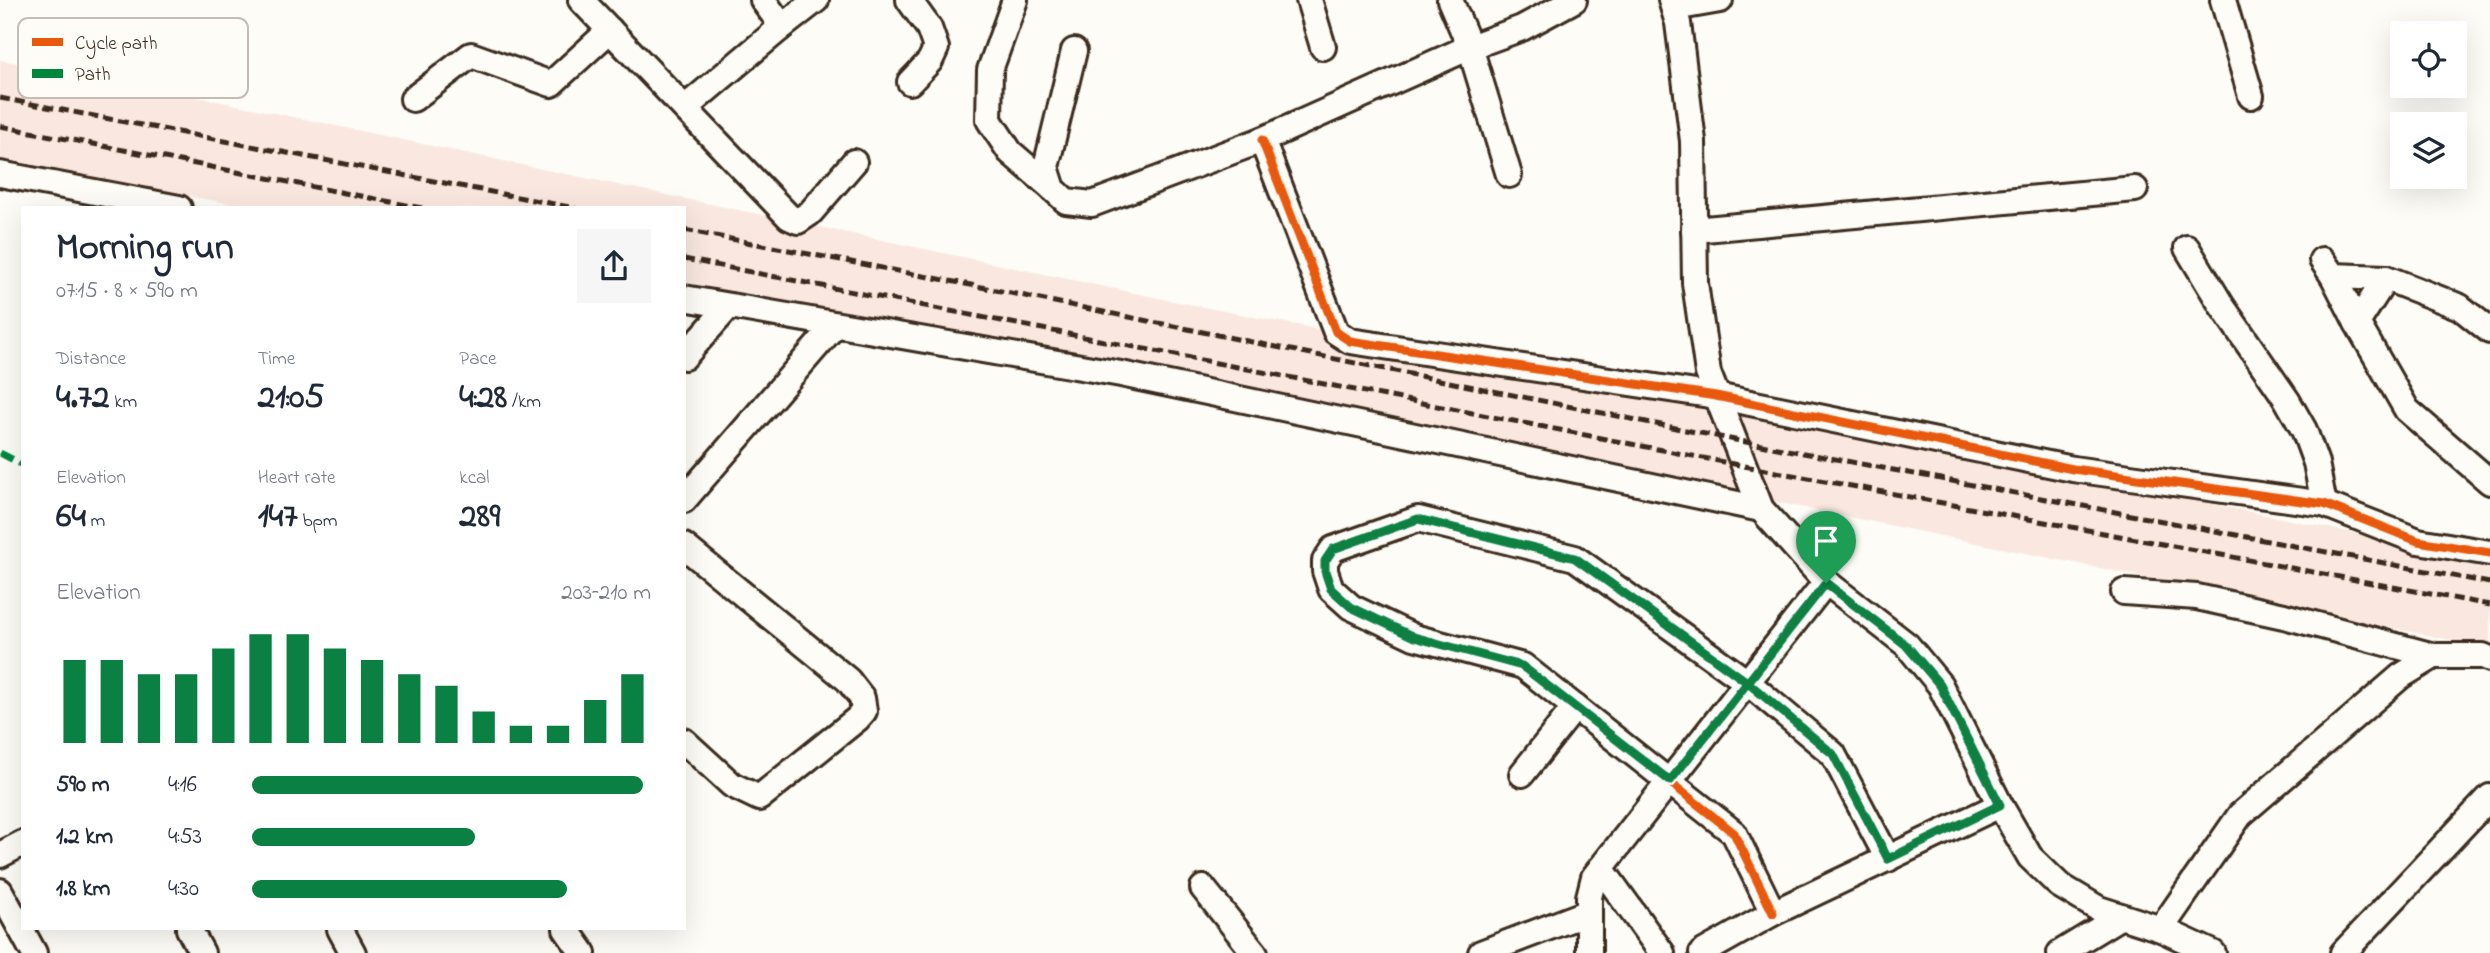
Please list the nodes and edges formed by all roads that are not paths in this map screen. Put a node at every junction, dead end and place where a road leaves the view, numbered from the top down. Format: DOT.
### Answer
graph roads {
  1 [pos="581,0"];
  2 [pos="763,0"];
  3 [pos="816,0"];
  4 [pos="909,0"];
  5 [pos="1015,0"];
  6 [pos="1309,0"];
  7 [pos="1450,0"];
  8 [pos="1574,0"];
  9 [pos="1720,0"];
  10 [pos="2223,0"];
  11 [pos="1672,4"];
  12 [pos="779,29"];
  13 [pos="610,30"];
  14 [pos="1323,47"];
  15 [pos="1470,47"];
  16 [pos="1074,51"];
  17 [pos="910,82"];
  18 [pos="2251,96"];
  19 [pos="413,99"];
  20 [pos="685,108"];
  21 [pos="1262,140"];
  22 [pos="854,162"];
  23 [pos="0,174"];
  24 [pos="1509,175"];
  25 [pos="1053,189"];
  26 [pos="2135,189"];
  27 [pos="168,206"];
  28 [pos="1694,230"];
  29 [pos="2187,248"];
  30 [pos="2386,278"];
  31 [pos="686,298"];
  32 [pos="729,306"];
  33 [pos="2357,323"];
  34 [pos="835,324"];
  35 [pos="2490,331"];
  36 [pos="686,355"];
  37 [pos="1716,396"];
  38 [pos="2490,482"];
  39 [pos="686,498"];
  40 [pos="2324,504"];
  41 [pos="1761,509"];
  42 [pos="686,548"];
  43 [pos="2490,553"];
  44 [pos="1826,583"];
  45 [pos="2124,592"];
  46 [pos="2434,656"];
  47 [pos="2490,659"];
  48 [pos="1747,682"];
  49 [pos="1575,707"];
  50 [pos="686,743"];
  51 [pos="1522,774"];
  52 [pos="1670,781"];
  53 [pos="2490,797"];
  54 [pos="2000,805"];
  55 [pos="21,844"];
  56 [pos="0,855"];
  57 [pos="1888,859"];
  58 [pos="1601,868"];
  59 [pos="1203,888"];
  60 [pos="0,891"];
  61 [pos="1589,912"];
  62 [pos="1773,913"];
  63 [pos="2121,916"];
  64 [pos="21,929"];
  65 [pos="2161,929"];
  66 [pos="21,930"];
  67 [pos="190,930"];
  68 [pos="341,930"];
  69 [pos="566,930"];
  70 [pos="34,953"];
  71 [pos="202,953"];
  72 [pos="353,953"];
  73 [pos="583,953"];
  74 [pos="1255,953"];
  75 [pos="1481,953"];
  76 [pos="1589,953"];
  77 [pos="1662,953"];
  78 [pos="1702,953"];
  79 [pos="2060,953"];
  80 [pos="2213,953"];
  81 [pos="2343,953"];
  1 -- 13 [label="street"];
  2 -- 12 [label="street"];
  3 -- 12 [label="street"];
  4 -- 17 [label="street"];
  5 -- 25 [label="street"];
  6 -- 14 [label="street"];
  7 -- 15 [label="street"];
  8 -- 15 [label="street"];
  9 -- 11 [label="street"];
  10 -- 18 [label="street"];
  11 -- 28 [label="street"];
  12 -- 20 [label="street"];
  13 -- 19 [label="street"];
  13 -- 20 [label="street"];
  15 -- 21 [label="street"];
  15 -- 24 [label="street"];
  16 -- 25 [label="street"];
  20 -- 22 [label="street"];
  21 -- 25 [label="street"];
  21 -- 37 [label="street"];
  23 -- 27 [label="street"];
  26 -- 28 [label="street"];
  28 -- 37 [label="street"];
  29 -- 40 [label="street"];
  30 -- 33 [label="street"];
  30 -- 33 [label="street"];
  30 -- 35 [label="street"];
  31 -- 32 [label="street"];
  32 -- 34 [label="street"];
  32 -- 36 [label="street"];
  33 -- 38 [label="street"];
  34 -- 39 [label="street"];
  34 -- 41 [label="street"];
  37 -- 40 [label="street"];
  37 -- 41 [label="street"];
  40 -- 43 [label="street"];
  41 -- 44 [label="street"];
  42 -- 50 [label="street"];
  44 -- 48 [label="street"];
  44 -- 54 [label="street"];
  45 -- 46 [label="street"];
  46 -- 47 [label="street"];
  46 -- 65 [label="street"];
  48 -- 49 [label="street"];
  48 -- 52 [label="street"];
  48 -- 57 [label="street"];
  49 -- 51 [label="street"];
  49 -- 52 [label="street"];
  52 -- 58 [label="street"];
  52 -- 62 [label="street"];
  53 -- 81 [label="street"];
  54 -- 57 [label="street"];
  54 -- 63 [label="street"];
  55 -- 56 [label="street"];
  57 -- 62 [label="street"];
  58 -- 61 [label="street"];
  58 -- 77 [label="street"];
  59 -- 74 [label="street"];
  60 -- 64 [label="street"];
  61 -- 75 [label="street"];
  61 -- 76 [label="street"];
  62 -- 78 [label="street"];
  63 -- 65 [label="street"];
  63 -- 79 [label="street"];
  65 -- 80 [label="street"];
  66 -- 70 [label="street"];
  67 -- 71 [label="street"];
  68 -- 72 [label="street"];
  69 -- 73 [label="street"];
}
